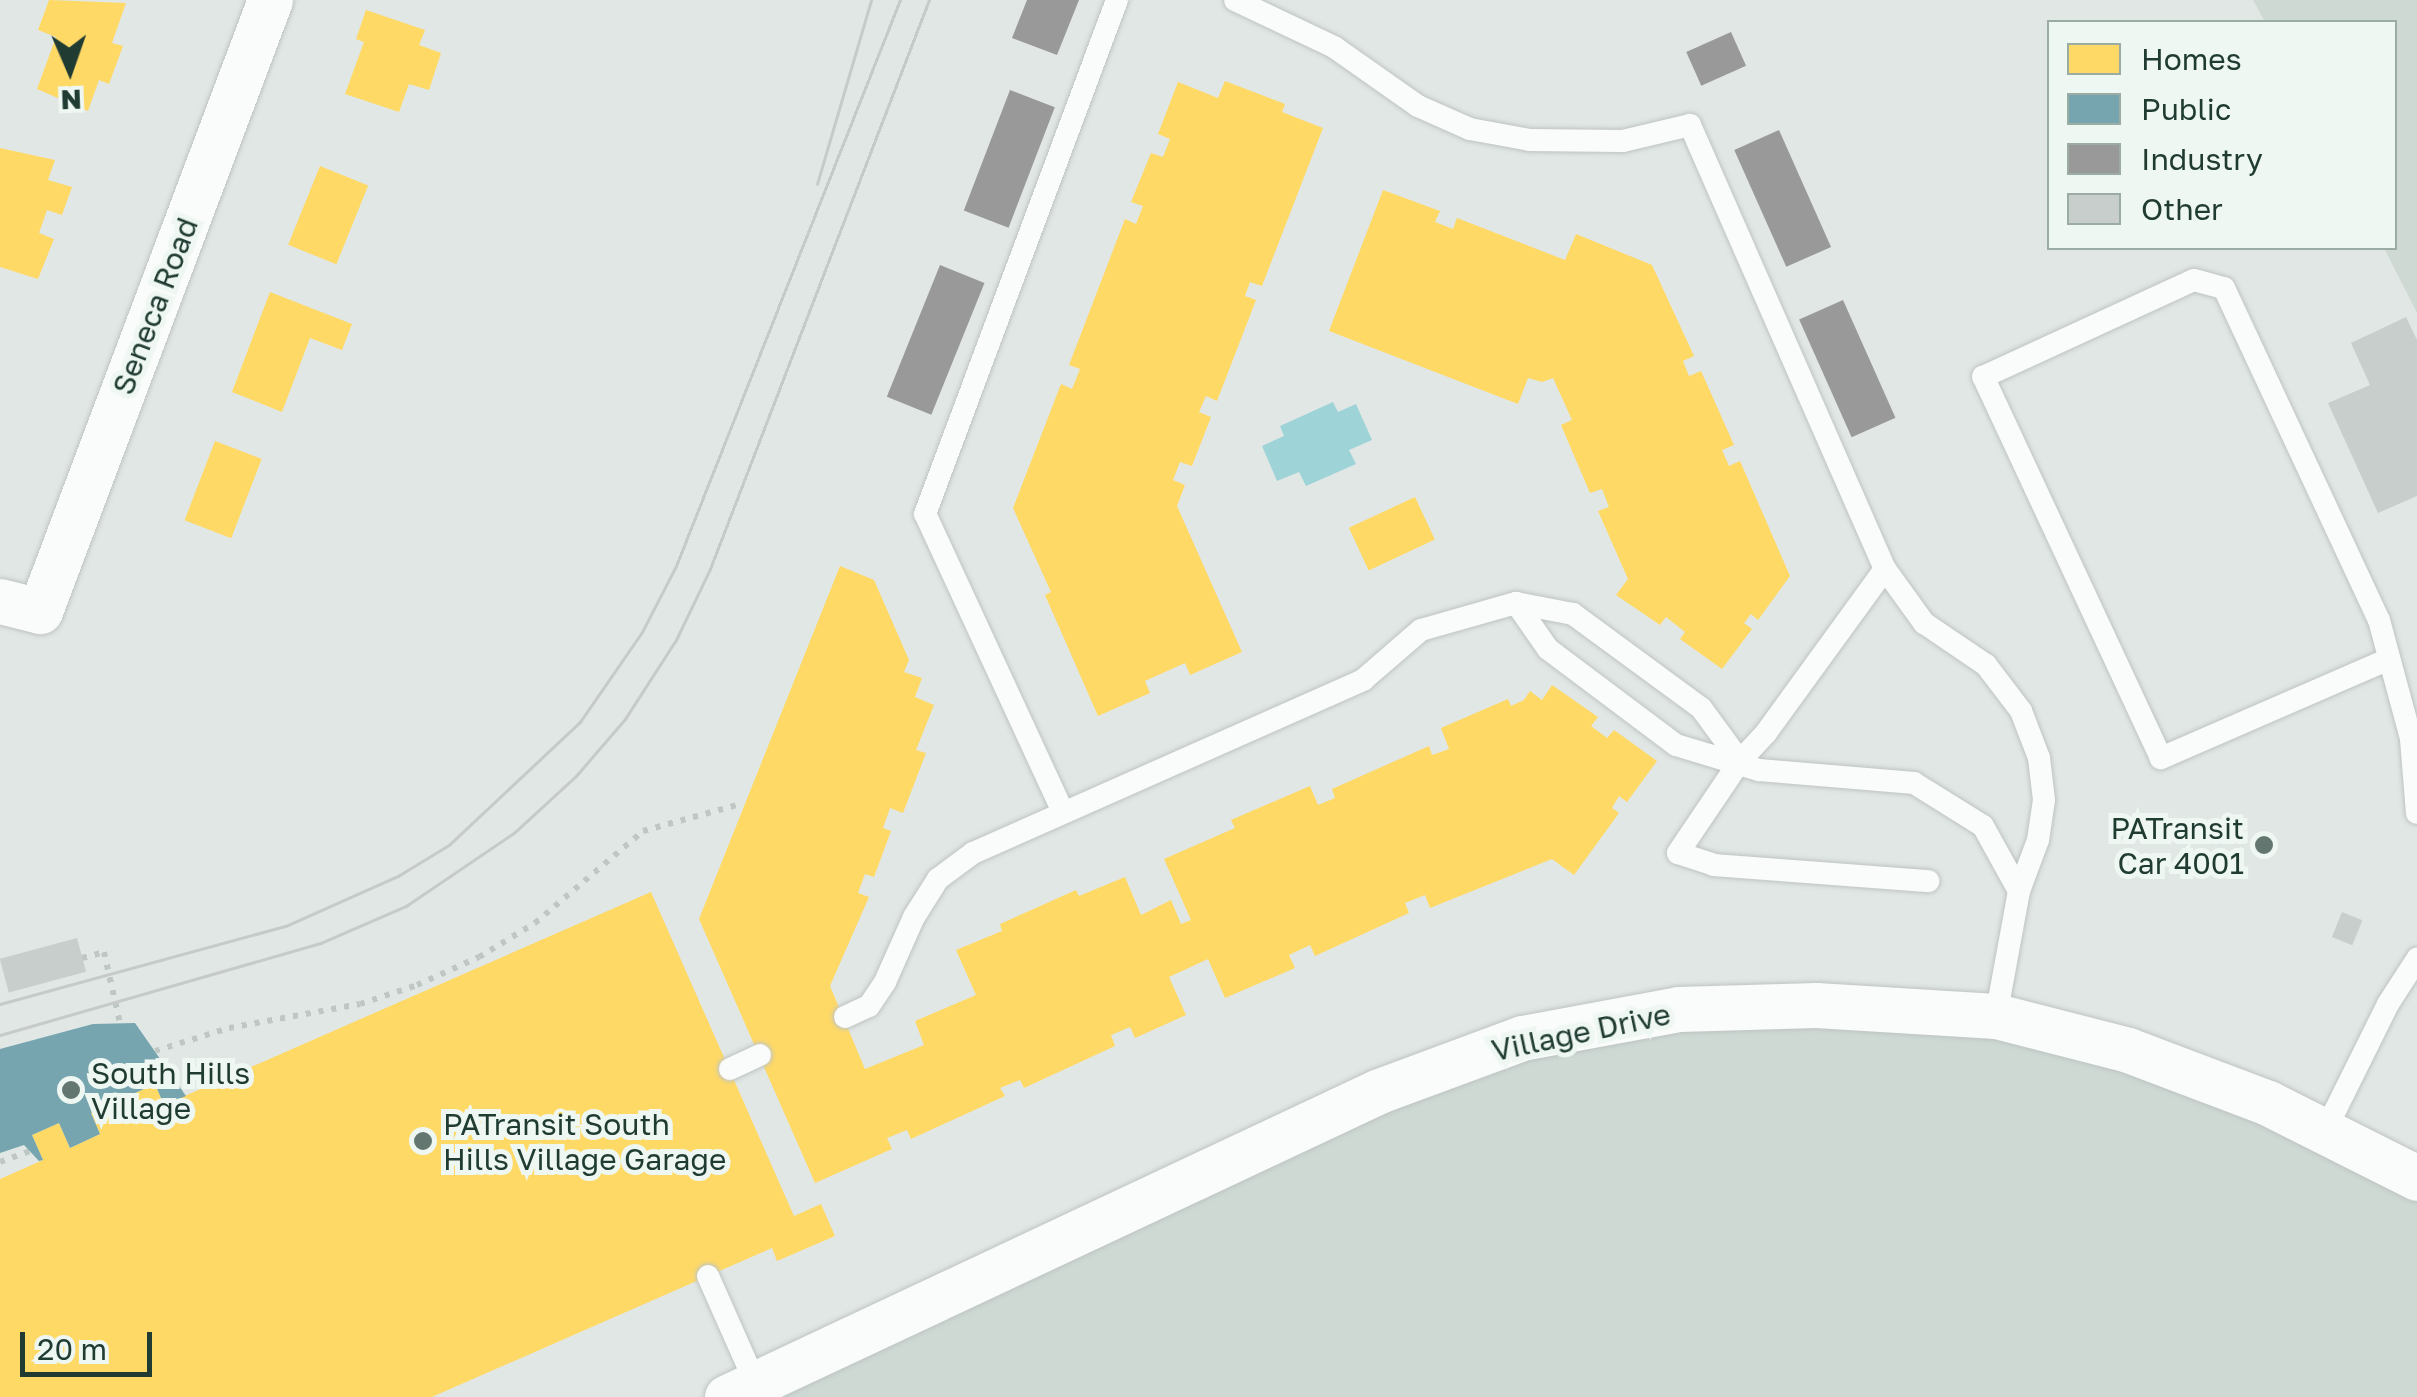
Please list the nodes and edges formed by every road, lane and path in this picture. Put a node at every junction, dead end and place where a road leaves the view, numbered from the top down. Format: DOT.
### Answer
graph roads {
  1 [pos="270,0"];
  2 [pos="1118,0"];
  3 [pos="1235,0"];
  4 [pos="1885,569"];
  5 [pos="1516,603"];
  6 [pos="20,606"];
  7 [pos="2389,659"];
  8 [pos="1740,762"];
  9 [pos="736,804"];
  10 [pos="1062,810"];
  11 [pos="2417,813"];
  12 [pos="1928,881"];
  13 [pos="2019,890"];
  14 [pos="82,958"];
  15 [pos="2417,959"];
  16 [pos="1996,1016"];
  17 [pos="845,1017"];
  18 [pos="120,1024"];
  19 [pos="154,1052"];
  20 [pos="760,1055"];
  21 [pos="730,1069"];
  22 [pos="2326,1129"];
  23 [pos="30,1151"];
  24 [pos="0,1162"];
  25 [pos="2417,1178"];
  26 [pos="708,1276"];
  27 [pos="748,1393"];
  1 -- 6 [label="street, Seneca Road"];
  2 -- 10 [label="lane"];
  3 -- 4 [label="lane"];
  4 -- 8 [label="lane"];
  4 -- 13 [label="lane"];
  5 -- 8 [label="lane"];
  5 -- 8 [label="lane"];
  5 -- 10 [label="lane"];
  7 -- 7 [label="lane"];
  7 -- 11 [label="lane"];
  8 -- 12 [label="lane"];
  8 -- 13 [label="lane"];
  9 -- 19 [label="path"];
  10 -- 17 [label="lane"];
  13 -- 16 [label="lane"];
  14 -- 18 [label="path"];
  15 -- 22 [label="lane"];
  16 -- 22 [label="street, Village Drive"];
  16 -- 27 [label="street, Village Drive"];
  20 -- 21 [label="lane"];
  22 -- 25 [label="street, Village Drive"];
  23 -- 24 [label="path"];
  26 -- 27 [label="lane"];
}
